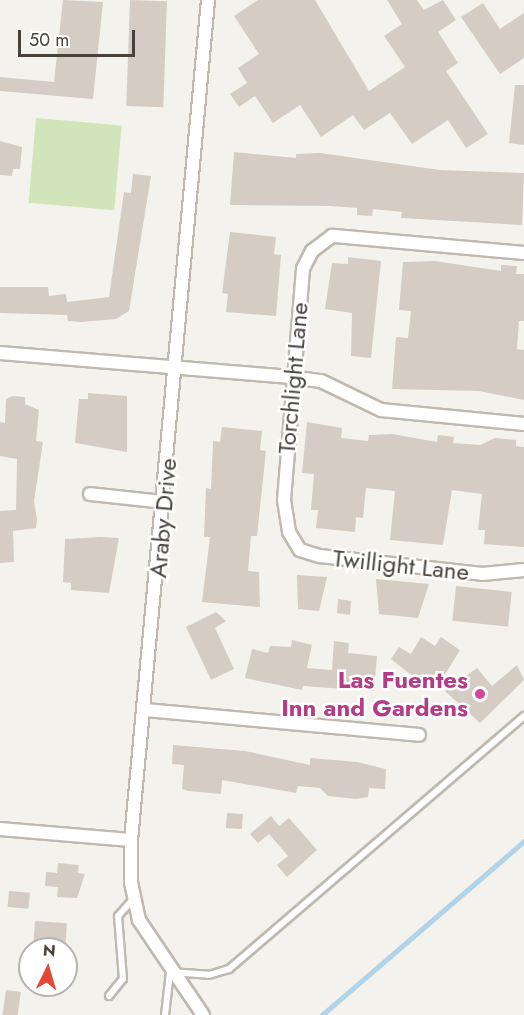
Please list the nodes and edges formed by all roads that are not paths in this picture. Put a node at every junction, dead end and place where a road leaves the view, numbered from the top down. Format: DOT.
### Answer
graph roads {
  1 [pos="208,0"];
  2 [pos="524,253"];
  3 [pos="0,353"];
  4 [pos="176,368"];
  5 [pos="291,377"];
  6 [pos="524,424"];
  7 [pos="90,494"];
  8 [pos="164,502"];
  9 [pos="289,531"];
  10 [pos="524,570"];
  11 [pos="146,710"];
  12 [pos="524,716"];
  13 [pos="419,735"];
  14 [pos="0,829"];
  15 [pos="131,840"];
  16 [pos="134,898"];
  17 [pos="170,972"];
  18 [pos="109,996"];
  19 [pos="165,1015"];
  20 [pos="202,1015"];
  1 -- 4 [label="street, Araby Drive"];
  2 -- 5 [label="street, Torchlight Lane"];
  3 -- 4 [label="street"];
  4 -- 5 [label="street"];
  4 -- 8 [label="street, Araby Drive"];
  5 -- 6 [label="street"];
  5 -- 9 [label="street, Torchlight Lane"];
  7 -- 8 [label="street"];
  8 -- 11 [label="street, Araby Drive"];
  9 -- 10 [label="street, Twillight Lane"];
  11 -- 13 [label="street"];
  11 -- 15 [label="street, Araby Drive"];
  12 -- 17 [label="lane"];
  14 -- 15 [label="street"];
  15 -- 16 [label="street, Araby Drive"];
  16 -- 17 [label="street, Araby Drive"];
  16 -- 18 [label="lane"];
  17 -- 19 [label="lane"];
  17 -- 20 [label="street, Araby Drive"];
}
